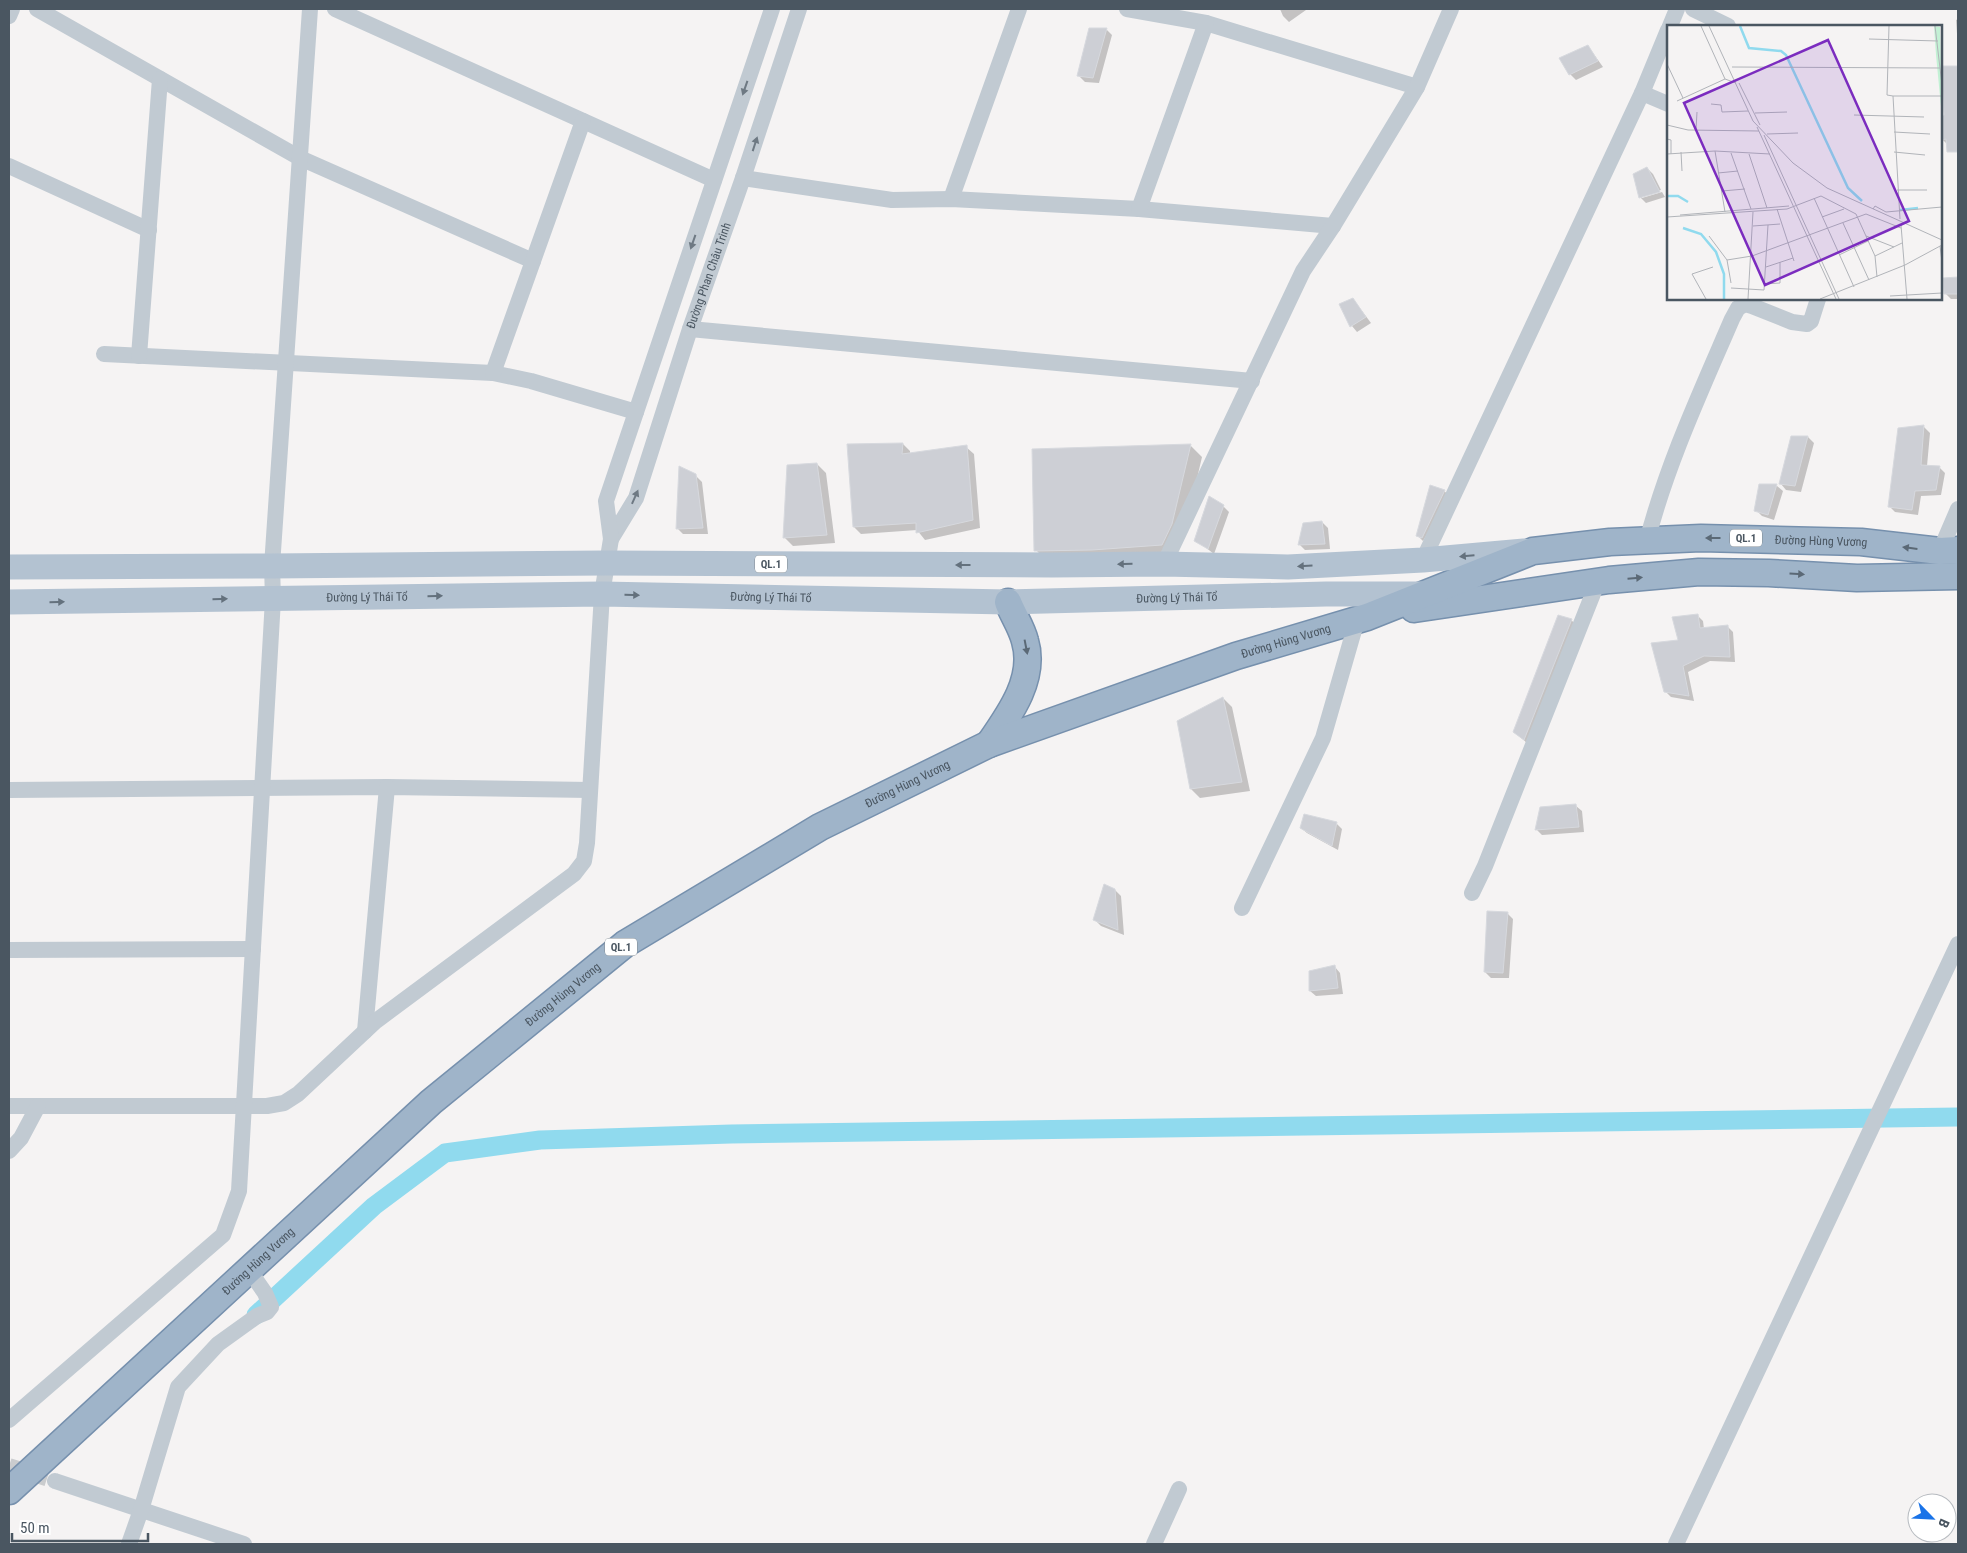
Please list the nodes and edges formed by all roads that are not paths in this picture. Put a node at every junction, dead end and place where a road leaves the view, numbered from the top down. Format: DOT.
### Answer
graph roads {
  1 [pos="12,9"];
  2 [pos="37,9"];
  3 [pos="310,9"];
  4 [pos="335,9"];
  5 [pos="772,9"];
  6 [pos="799,9"];
  7 [pos="1019,9"];
  8 [pos="1127,9"];
  9 [pos="1451,9"];
  10 [pos="1677,9"];
  11 [pos="1693,9"];
  12 [pos="9,16"];
  13 [pos="1206,23"];
  14 [pos="1670,25"];
  15 [pos="1726,25"];
  16 [pos="1667,33"];
  17 [pos="757,52"];
  18 [pos="782,60"];
  19 [pos="160,79"];
  20 [pos="1417,87"];
  21 [pos="1642,93"];
  22 [pos="1667,104"];
  23 [pos="582,121"];
  24 [pos="300,158"];
  25 [pos="9,166"];
  26 [pos="744,178"];
  27 [pos="714,180"];
  28 [pos="951,199"];
  29 [pos="1139,209"];
  30 [pos="1333,226"];
  31 [pos="149,230"];
  32 [pos="532,261"];
  33 [pos="1818,300"];
  34 [pos="690,329"];
  35 [pos="104,354"];
  36 [pos="139,356"];
  37 [pos="286,363"];
  38 [pos="492,373"];
  39 [pos="1252,381"];
  40 [pos="636,412"];
  41 [pos="1958,509"];
  42 [pos="610,539"];
  43 [pos="1647,541"];
  44 [pos="1534,551"];
  45 [pos="1949,551"];
  46 [pos="1423,560"];
  47 [pos="606,562"];
  48 [pos="1164,564"];
  49 [pos="95,566"];
  50 [pos="272,566"];
  51 [pos="1052,566"];
  52 [pos="9,567"];
  53 [pos="1958,576"];
  54 [pos="1598,581"];
  55 [pos="1534,590"];
  56 [pos="602,594"];
  57 [pos="1423,594"];
  58 [pos="273,598"];
  59 [pos="96,601"];
  60 [pos="1051,601"];
  61 [pos="9,602"];
  62 [pos="1008,602"];
  63 [pos="1362,618"];
  64 [pos="990,744"];
  65 [pos="387,787"];
  66 [pos="263,788"];
  67 [pos="9,790"];
  68 [pos="590,790"];
  69 [pos="1472,893"];
  70 [pos="1242,908"];
  71 [pos="1958,944"];
  72 [pos="253,949"];
  73 [pos="9,950"];
  74 [pos="365,1031"];
  75 [pos="9,1106"];
  76 [pos="38,1106"];
  77 [pos="244,1106"];
  78 [pos="9,1151"];
  79 [pos="257,1281"];
  80 [pos="9,1420"];
  81 [pos="55,1481"];
  82 [pos="1179,1489"];
  83 [pos="9,1491"];
  84 [pos="142,1510"];
  85 [pos="129,1544"];
  86 [pos="244,1544"];
  87 [pos="1154,1544"];
  88 [pos="1676,1544"];
  1 -- 12 [label="street"];
  2 -- 19 [label="street"];
  3 -- 24 [label="street"];
  4 -- 23 [label="street"];
  5 -- 17 [label="street, Đường Phan Châu Trinh"];
  6 -- 18 [label="street, Đường Phan Châu Trinh"];
  7 -- 28 [label="street"];
  8 -- 13 [label="street"];
  9 -- 20 [label="street"];
  10 -- 14 [label="street"];
  11 -- 15 [label="street"];
  13 -- 20 [label="street"];
  13 -- 29 [label="street"];
  16 -- 21 [label="street"];
  17 -- 18 [label="street"];
  17 -- 27 [label="street, Đường Phan Châu Trinh, one-way"];
  26 -- 18 [label="street, Đường Phan Châu Trinh, one-way"];
  19 -- 24 [label="street"];
  19 -- 31 [label="street"];
  20 -- 30 [label="street"];
  21 -- 22 [label="street"];
  21 -- 46 [label="street"];
  23 -- 27 [label="street"];
  23 -- 32 [label="street"];
  24 -- 32 [label="street"];
  24 -- 37 [label="street"];
  25 -- 31 [label="street"];
  26 -- 28 [label="street"];
  26 -- 34 [label="street, Đường Phan Châu Trinh"];
  27 -- 40 [label="street, Đường Phan Châu Trinh, one-way"];
  28 -- 29 [label="street"];
  29 -- 30 [label="street"];
  30 -- 39 [label="street"];
  31 -- 36 [label="street"];
  32 -- 38 [label="street"];
  33 -- 43 [label="street"];
  34 -- 39 [label="street"];
  42 -- 34 [label="street, Đường Phan Châu Trinh, one-way"];
  35 -- 36 [label="street"];
  36 -- 37 [label="street"];
  37 -- 38 [label="street"];
  37 -- 50 [label="street"];
  38 -- 40 [label="street"];
  39 -- 48 [label="street"];
  40 -- 42 [label="street, Đường Phan Châu Trinh"];
  41 -- 45 [label="street"];
  42 -- 47 [label="street, Đường Phan Châu Trinh"];
  43 -- 44 [label="highway, Đường Hùng Vương / QL.1"];
  45 -- 43 [label="highway, Đường Hùng Vương / QL.1, one-way"];
  44 -- 46 [label="main road, QL.1, one-way"];
  44 -- 57 [label="highway, Đường Hùng Vương / QL.1"];
  46 -- 48 [label="main road, QL.1, one-way"];
  47 -- 50 [label="main road, QL.1"];
  51 -- 47 [label="main road, QL.1, one-way"];
  47 -- 56 [label="street, Đường Phan Châu Trinh"];
  48 -- 51 [label="main road, QL.1, one-way"];
  49 -- 50 [label="main road, QL.1"];
  49 -- 52 [label="main road, QL.1"];
  49 -- 59 [label="main road"];
  50 -- 58 [label="street"];
  51 -- 60 [label="main road"];
  54 -- 53 [label="highway, Đường Hùng Vương / QL.1, one-way"];
  54 -- 55 [label="highway, Đường Hùng Vương / QL.1"];
  54 -- 69 [label="street"];
  55 -- 57 [label="main road, Đường Lý Thái Tổ / QL.1"];
  55 -- 63 [label="highway, Đường Hùng Vương / QL.1"];
  58 -- 56 [label="main road, Đường Lý Thái Tổ / QL.1, one-way"];
  56 -- 62 [label="main road, Đường Lý Thái Tổ / QL.1, one-way"];
  56 -- 68 [label="street, Đường Phan Châu Trinh"];
  57 -- 60 [label="main road, Đường Lý Thái Tổ / QL.1"];
  57 -- 63 [label="highway, Đường Hùng Vương / QL.1"];
  59 -- 58 [label="main road, Đường Lý Thái Tổ / QL.1, one-way"];
  58 -- 66 [label="street"];
  61 -- 59 [label="main road, Đường Lý Thái Tổ / QL.1, one-way"];
  60 -- 62 [label="main road, Đường Lý Thái Tổ / QL.1"];
  62 -- 64 [label="highway, one-way"];
  63 -- 64 [label="highway, Đường Hùng Vương / QL.1"];
  63 -- 70 [label="street"];
  64 -- 79 [label="highway, Đường Hùng Vương / QL.1"];
  65 -- 66 [label="street"];
  65 -- 68 [label="street"];
  65 -- 74 [label="street"];
  66 -- 67 [label="street"];
  66 -- 72 [label="street"];
  68 -- 74 [label="street, Đường Phan Châu Trinh"];
  71 -- 88 [label="street"];
  72 -- 73 [label="street"];
  72 -- 77 [label="street"];
  74 -- 77 [label="street, Đường Phan Châu Trinh"];
  75 -- 76 [label="street, Đường Phan Châu Trinh"];
  76 -- 77 [label="street, Đường Phan Châu Trinh"];
  76 -- 78 [label="street"];
  77 -- 80 [label="street"];
  79 -- 83 [label="highway, Đường Hùng Vương / QL.1"];
  79 -- 84 [label="street"];
  81 -- 84 [label="street"];
  82 -- 87 [label="street"];
  84 -- 85 [label="street"];
  84 -- 86 [label="street"];
}
